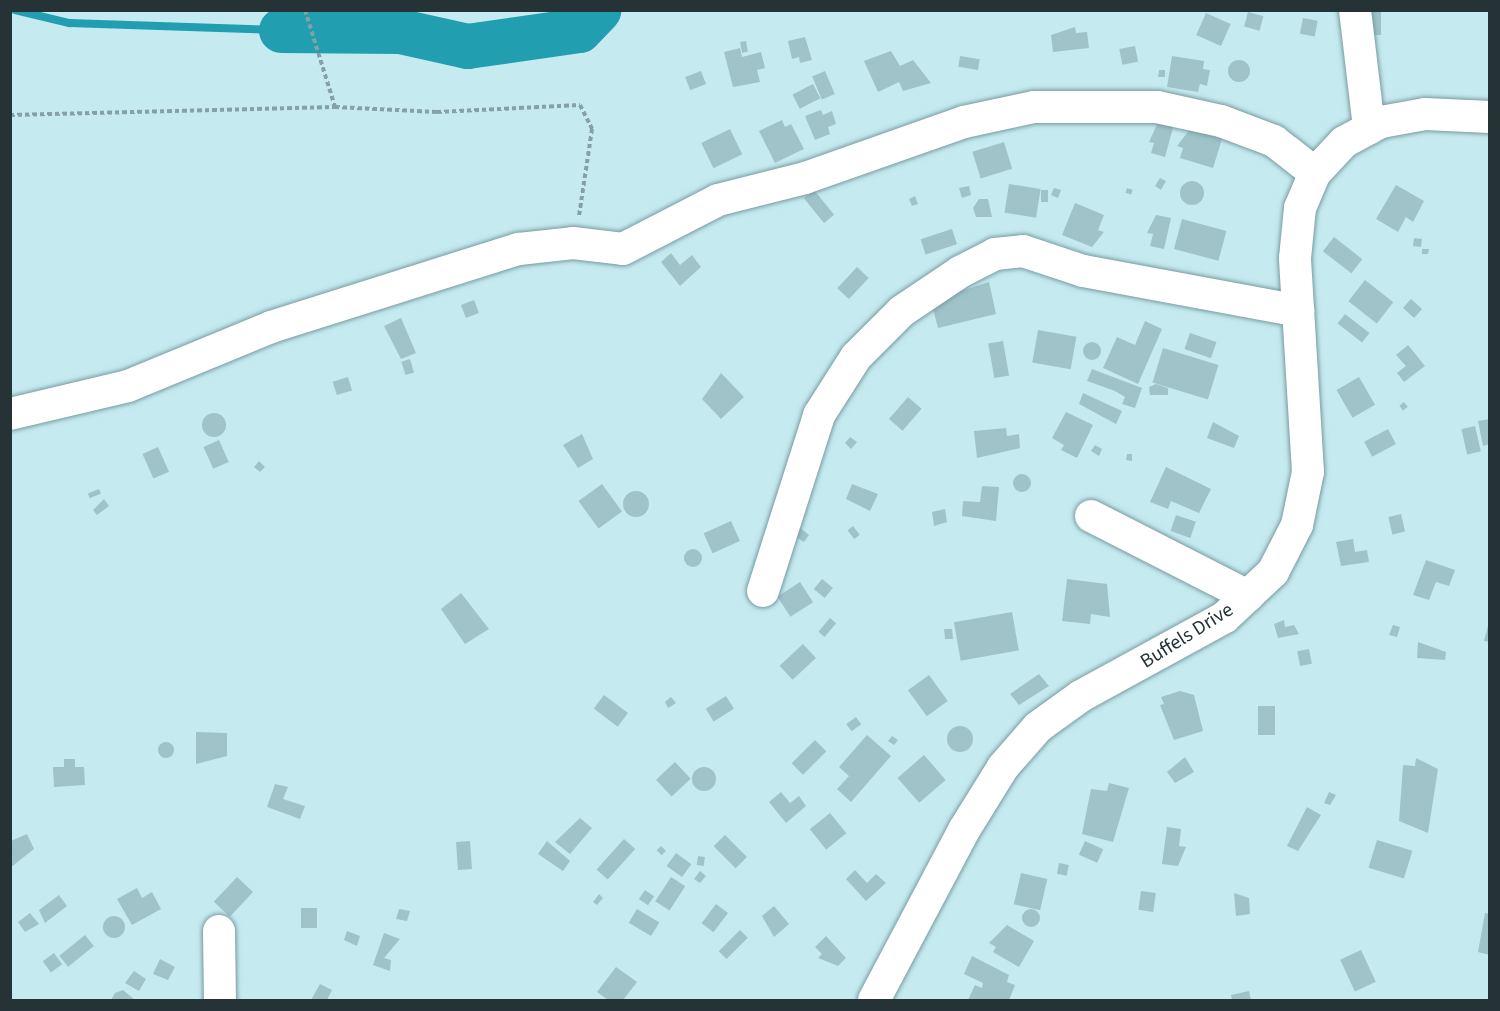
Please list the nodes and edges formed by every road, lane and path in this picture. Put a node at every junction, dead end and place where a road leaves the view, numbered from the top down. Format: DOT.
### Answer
graph roads {
  1 [pos="305,10"];
  2 [pos="1355,10"];
  3 [pos="334,107"];
  4 [pos="10,115"];
  5 [pos="1490,117"];
  6 [pos="1369,128"];
  7 [pos="1315,173"];
  8 [pos="573,243"];
  9 [pos="1298,311"];
  10 [pos="10,414"];
  11 [pos="1091,516"];
  12 [pos="763,591"];
  13 [pos="1248,596"];
  14 [pos="219,932"];
  15 [pos="220,1000"];
  16 [pos="874,1000"];
  1 -- 3 [label="path"];
  2 -- 6 [label="street"];
  3 -- 4 [label="path"];
  3 -- 8 [label="path"];
  5 -- 6 [label="street, Buffels Drive"];
  6 -- 7 [label="street, Buffels Drive"];
  7 -- 8 [label="street"];
  7 -- 9 [label="street, Buffels Drive"];
  8 -- 10 [label="street"];
  9 -- 12 [label="street"];
  9 -- 13 [label="street, Buffels Drive"];
  11 -- 13 [label="street"];
  13 -- 16 [label="street, Buffels Drive"];
  14 -- 15 [label="street"];
}
